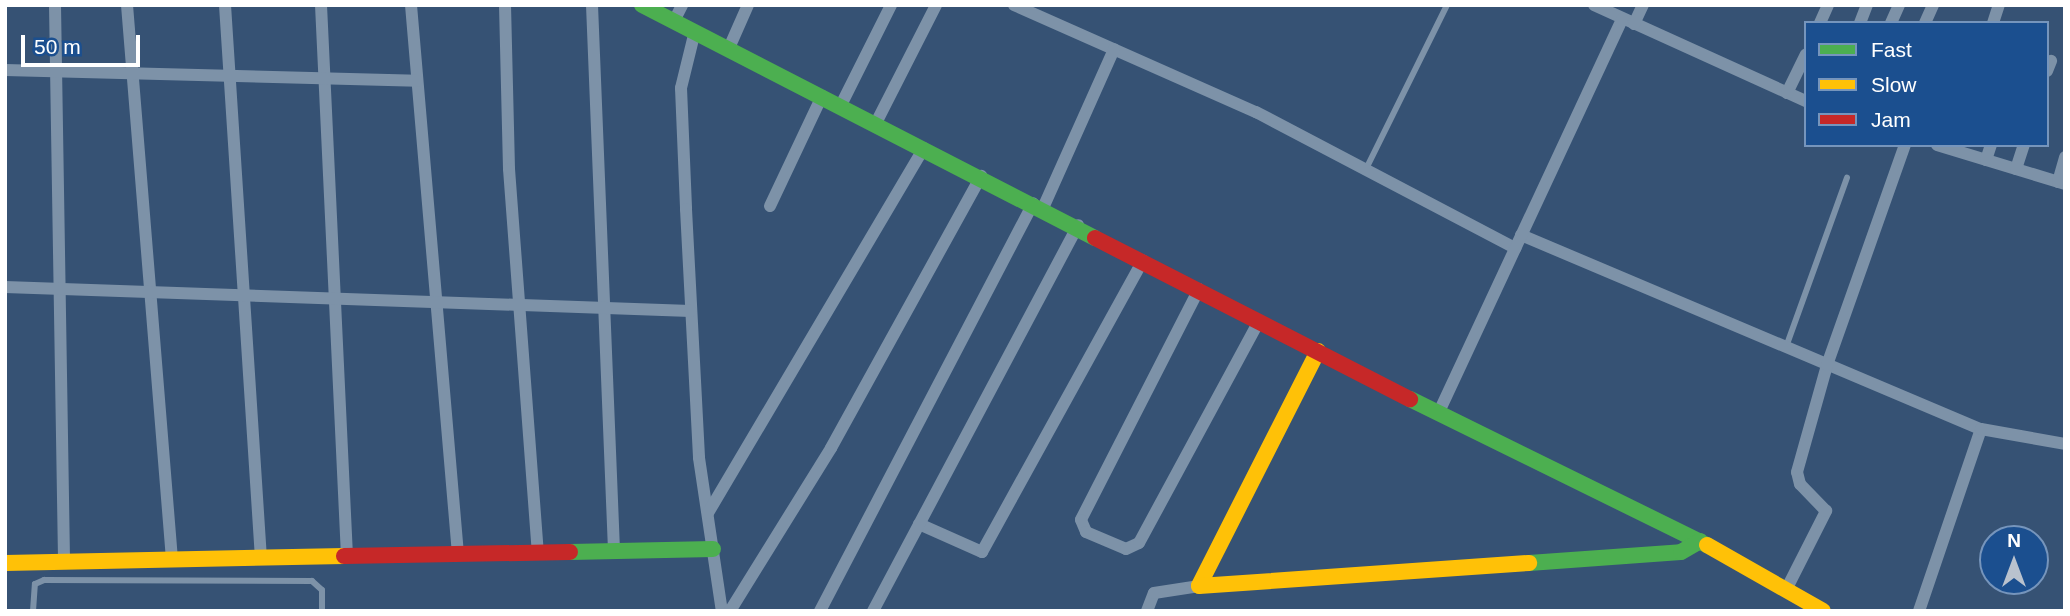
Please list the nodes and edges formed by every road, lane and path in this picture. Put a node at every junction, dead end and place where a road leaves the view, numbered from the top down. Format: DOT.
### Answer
graph roads {
  1 [pos="55,5"];
  2 [pos="127,5"];
  3 [pos="225,5"];
  4 [pos="321,5"];
  5 [pos="411,5"];
  6 [pos="505,5"];
  7 [pos="592,5"];
  8 [pos="642,5"];
  9 [pos="682,5"];
  10 [pos="748,5"];
  11 [pos="891,5"];
  12 [pos="936,5"];
  13 [pos="1014,5"];
  14 [pos="1447,5"];
  15 [pos="1594,5"];
  16 [pos="1643,5"];
  17 [pos="1828,5"];
  18 [pos="1899,5"];
  19 [pos="1933,5"];
  20 [pos="674,21"];
  21 [pos="1821,21"];
  22 [pos="1892,21"];
  23 [pos="1926,21"];
  24 [pos="1628,22"];
  25 [pos="695,31"];
  26 [pos="729,48"];
  27 [pos="1114,49"];
  28 [pos="1804,58"];
  29 [pos="5,70"];
  30 [pos="56,70"];
  31 [pos="134,72"];
  32 [pos="230,75"];
  33 [pos="325,79"];
  34 [pos="418,81"];
  35 [pos="1787,93"];
  36 [pos="822,96"];
  37 [pos="1804,100"];
  38 [pos="841,105"];
  39 [pos="876,123"];
  40 [pos="1905,147"];
  41 [pos="1947,147"];
  42 [pos="1990,147"];
  43 [pos="2023,147"];
  44 [pos="924,148"];
  45 [pos="2065,157"];
  46 [pos="1986,160"];
  47 [pos="1366,169"];
  48 [pos="2016,169"];
  49 [pos="981,176"];
  50 [pos="1847,178"];
  51 [pos="2062,183"];
  52 [pos="1038,205"];
  53 [pos="769,206"];
  54 [pos="1078,225"];
  55 [pos="1521,235"];
  56 [pos="1516,248"];
  57 [pos="1143,260"];
  58 [pos="5,287"];
  59 [pos="61,289"];
  60 [pos="1199,289"];
  61 [pos="155,292"];
  62 [pos="244,296"];
  63 [pos="337,299"];
  64 [pos="440,302"];
  65 [pos="518,305"];
  66 [pos="600,308"];
  67 [pos="691,311"];
  68 [pos="1259,321"];
  69 [pos="1786,348"];
  70 [pos="1318,351"];
  71 [pos="1827,365"];
  72 [pos="1438,414"];
  73 [pos="1981,429"];
  74 [pos="2065,444"];
  75 [pos="708,513"];
  76 [pos="919,524"];
  77 [pos="1700,541"];
  78 [pos="713,549"];
  79 [pos="614,551"];
  80 [pos="538,553"];
  81 [pos="458,554"];
  82 [pos="347,556"];
  83 [pos="261,558"];
  84 [pos="172,560"];
  85 [pos="64,562"];
  86 [pos="5,563"];
  87 [pos="1199,586"];
  88 [pos="1786,590"];
  89 [pos="33,611"];
  90 [pos="322,611"];
  91 [pos="722,611"];
  92 [pos="730,611"];
  93 [pos="820,611"];
  94 [pos="873,611"];
  95 [pos="1147,611"];
  96 [pos="1823,611"];
  97 [pos="1919,611"];
  1 -- 30 [label="street"];
  2 -- 31 [label="street"];
  3 -- 32 [label="street"];
  4 -- 33 [label="street"];
  5 -- 34 [label="street"];
  6 -- 65 [label="street"];
  7 -- 66 [label="street"];
  8 -- 20 [label="street"];
  9 -- 20 [label="street"];
  10 -- 26 [label="street"];
  11 -- 38 [label="street"];
  12 -- 39 [label="street"];
  13 -- 27 [label="street"];
  14 -- 47 [label="lane"];
  15 -- 24 [label="street"];
  16 -- 24 [label="street"];
  17 -- 21 [label="street"];
  18 -- 22 [label="street"];
  19 -- 23 [label="street"];
  20 -- 25 [label="street"];
  24 -- 35 [label="street"];
  24 -- 55 [label="street"];
  25 -- 26 [label="street"];
  25 -- 67 [label="street"];
  26 -- 36 [label="street"];
  27 -- 47 [label="street"];
  27 -- 52 [label="street"];
  28 -- 35 [label="street"];
  29 -- 30 [label="street"];
  30 -- 31 [label="street"];
  30 -- 59 [label="street"];
  31 -- 32 [label="street"];
  31 -- 61 [label="street"];
  32 -- 33 [label="street"];
  32 -- 62 [label="street"];
  33 -- 34 [label="street"];
  33 -- 63 [label="street"];
  34 -- 64 [label="street"];
  35 -- 37 [label="street"];
  36 -- 38 [label="street"];
  36 -- 53 [label="street"];
  38 -- 39 [label="street"];
  39 -- 44 [label="street"];
  40 -- 71 [label="street"];
  41 -- 46 [label="street"];
  42 -- 46 [label="street"];
  43 -- 48 [label="street"];
  44 -- 49 [label="street"];
  44 -- 75 [label="street"];
  45 -- 51 [label="street"];
  46 -- 48 [label="street"];
  47 -- 56 [label="street"];
  48 -- 51 [label="street"];
  49 -- 52 [label="street"];
  49 -- 92 [label="street"];
  50 -- 69 [label="lane"];
  52 -- 54 [label="street"];
  52 -- 93 [label="street"];
  54 -- 57 [label="street"];
  54 -- 76 [label="street"];
  55 -- 56 [label="street"];
  55 -- 69 [label="street"];
  56 -- 72 [label="street"];
  57 -- 60 [label="street"];
  57 -- 76 [label="street"];
  58 -- 59 [label="street"];
  59 -- 61 [label="street"];
  59 -- 85 [label="street"];
  60 -- 68 [label="street"];
  60 -- 68 [label="street"];
  61 -- 62 [label="street"];
  61 -- 84 [label="street"];
  62 -- 63 [label="street"];
  62 -- 83 [label="street"];
  63 -- 64 [label="street"];
  63 -- 82 [label="street"];
  64 -- 65 [label="street"];
  64 -- 81 [label="street"];
  65 -- 66 [label="street"];
  65 -- 80 [label="street"];
  66 -- 67 [label="street"];
  66 -- 79 [label="street"];
  67 -- 75 [label="street"];
  68 -- 70 [label="street"];
  69 -- 71 [label="street"];
  70 -- 72 [label="street"];
  70 -- 87 [label="street"];
  71 -- 73 [label="street"];
  71 -- 88 [label="street"];
  72 -- 77 [label="street"];
  73 -- 74 [label="street"];
  73 -- 97 [label="street"];
  75 -- 78 [label="street"];
  76 -- 94 [label="street"];
  77 -- 87 [label="street"];
  77 -- 88 [label="street"];
  78 -- 79 [label="street"];
  78 -- 91 [label="street"];
  79 -- 80 [label="street"];
  80 -- 81 [label="street"];
  81 -- 82 [label="street"];
  82 -- 83 [label="street"];
  83 -- 84 [label="street"];
  84 -- 85 [label="street"];
  85 -- 86 [label="street"];
  87 -- 95 [label="street"];
  88 -- 96 [label="street"];
  89 -- 90 [label="lane"];
}
